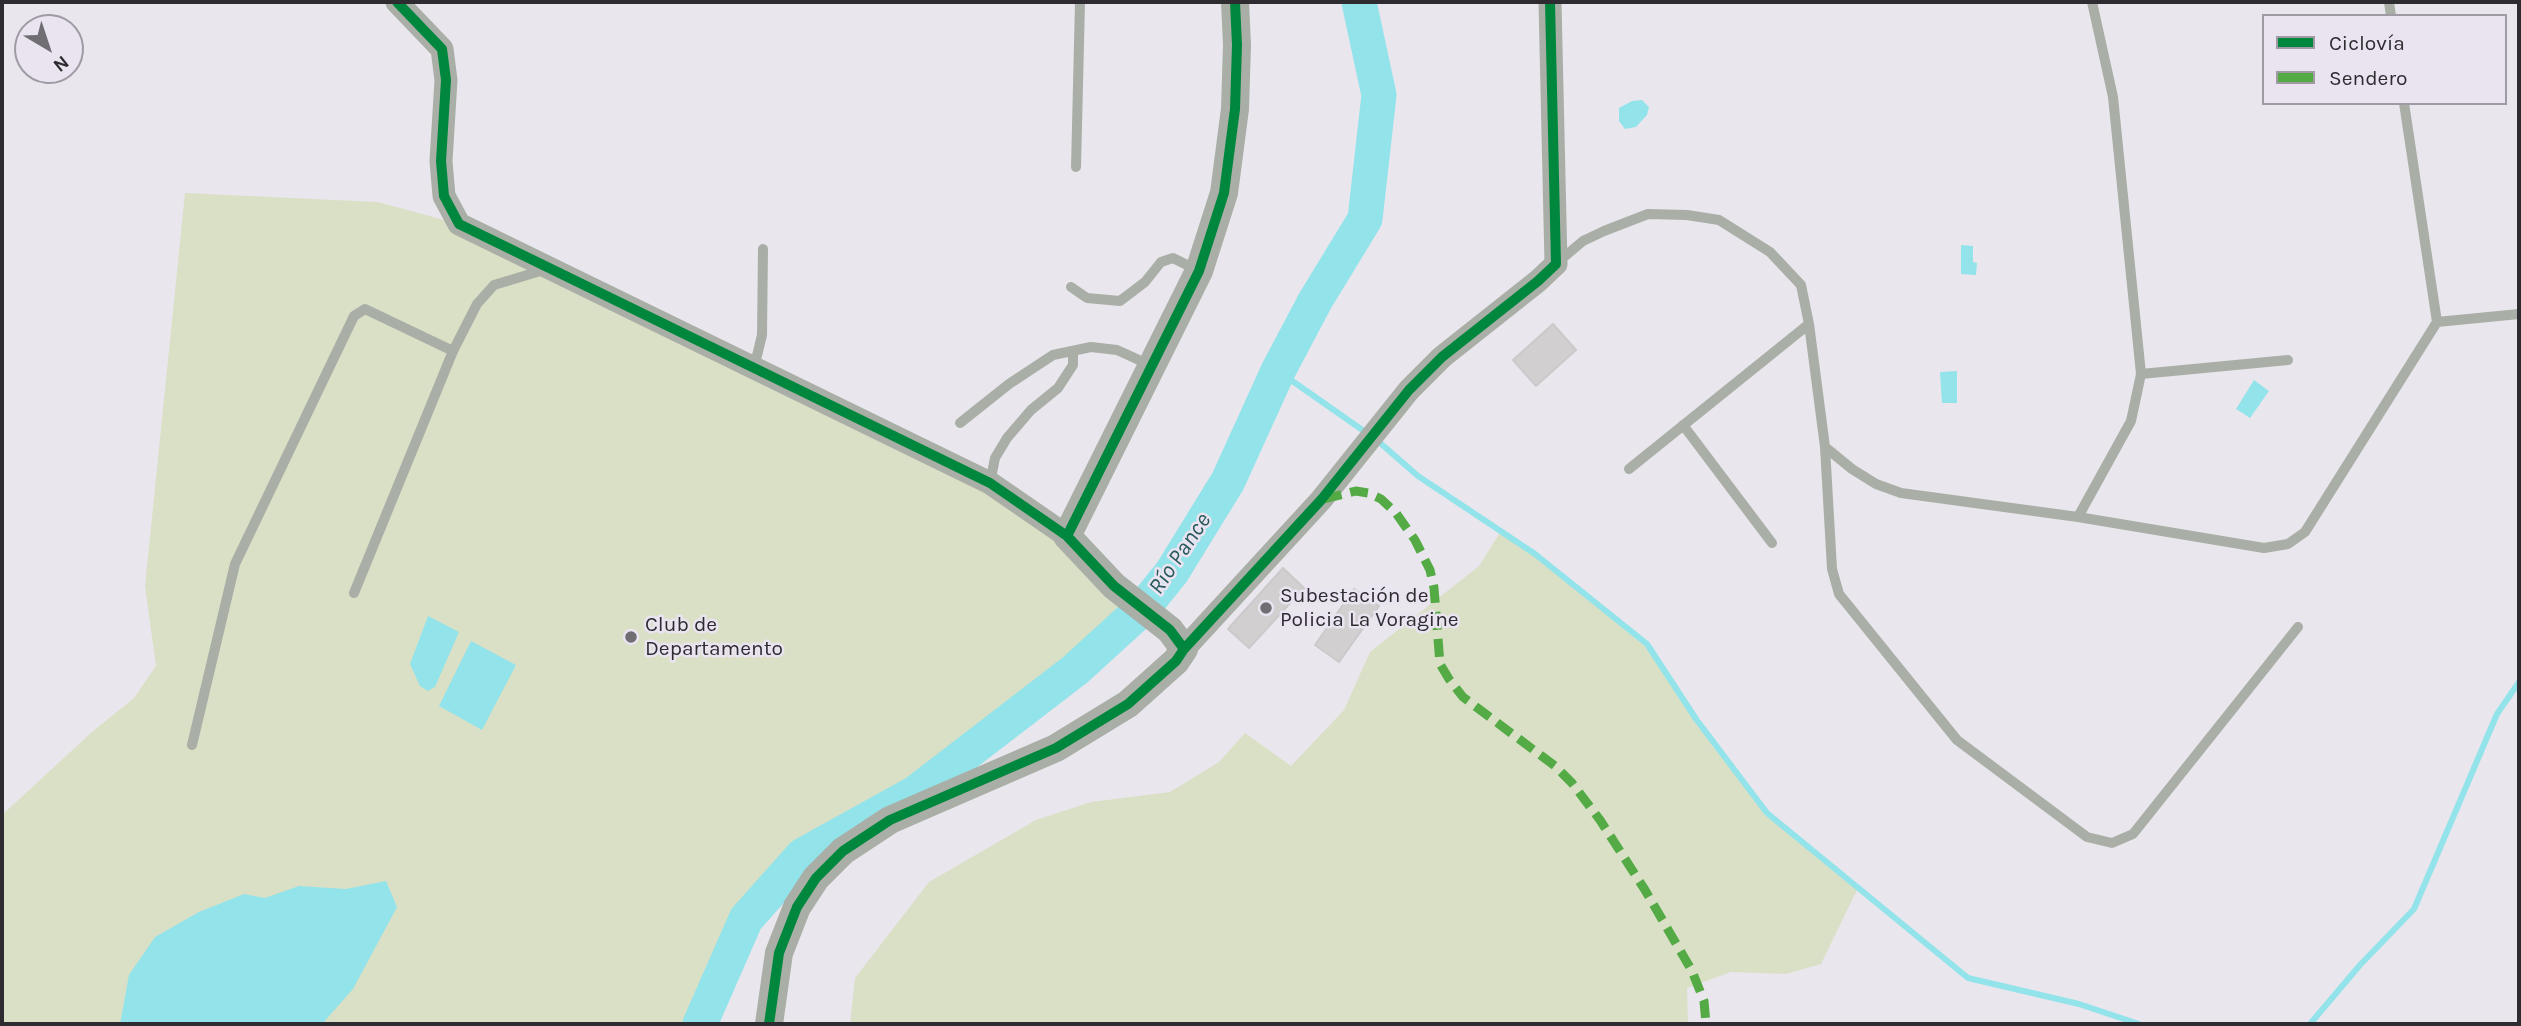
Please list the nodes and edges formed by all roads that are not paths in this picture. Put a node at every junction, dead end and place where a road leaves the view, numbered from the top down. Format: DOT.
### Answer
graph roads {
  1 [pos="397,2"];
  2 [pos="1080,2"];
  3 [pos="1235,2"];
  4 [pos="1550,2"];
  5 [pos="2092,2"];
  6 [pos="2404,105"];
  7 [pos="1076,167"];
  8 [pos="763,249"];
  9 [pos="1556,264"];
  10 [pos="550,269"];
  11 [pos="1199,271"];
  12 [pos="1071,287"];
  13 [pos="2519,314"];
  14 [pos="2437,322"];
  15 [pos="1809,324"];
  16 [pos="453,351"];
  17 [pos="1073,351"];
  18 [pos="2288,360"];
  19 [pos="1153,367"];
  20 [pos="754,368"];
  21 [pos="2141,374"];
  22 [pos="960,423"];
  23 [pos="1683,425"];
  24 [pos="1825,447"];
  25 [pos="1629,469"];
  26 [pos="990,483"];
  27 [pos="2078,517"];
  28 [pos="1068,536"];
  29 [pos="1772,543"];
  30 [pos="354,593"];
  31 [pos="2298,627"];
  32 [pos="1177,639"];
  33 [pos="192,745"];
  34 [pos="769,1024"];
  1 -- 10 [label="street"];
  2 -- 7 [label="lane"];
  3 -- 11 [label="street"];
  4 -- 9 [label="street"];
  5 -- 21 [label="lane"];
  6 -- 14 [label="lane"];
  8 -- 20 [label="lane"];
  9 -- 15 [label="lane"];
  9 -- 32 [label="street"];
  10 -- 16 [label="lane"];
  10 -- 20 [label="street"];
  11 -- 12 [label="lane"];
  11 -- 19 [label="street"];
  13 -- 14 [label="lane"];
  14 -- 27 [label="lane"];
  15 -- 23 [label="lane"];
  15 -- 24 [label="lane"];
  16 -- 30 [label="lane"];
  16 -- 33 [label="lane"];
  17 -- 19 [label="lane"];
  17 -- 22 [label="lane"];
  17 -- 26 [label="lane"];
  18 -- 21 [label="lane"];
  19 -- 28 [label="street"];
  20 -- 26 [label="street"];
  21 -- 27 [label="lane"];
  23 -- 25 [label="lane"];
  23 -- 29 [label="lane"];
  24 -- 27 [label="lane"];
  24 -- 31 [label="lane"];
  26 -- 28 [label="street"];
  28 -- 32 [label="street"];
  32 -- 34 [label="street"];
}
